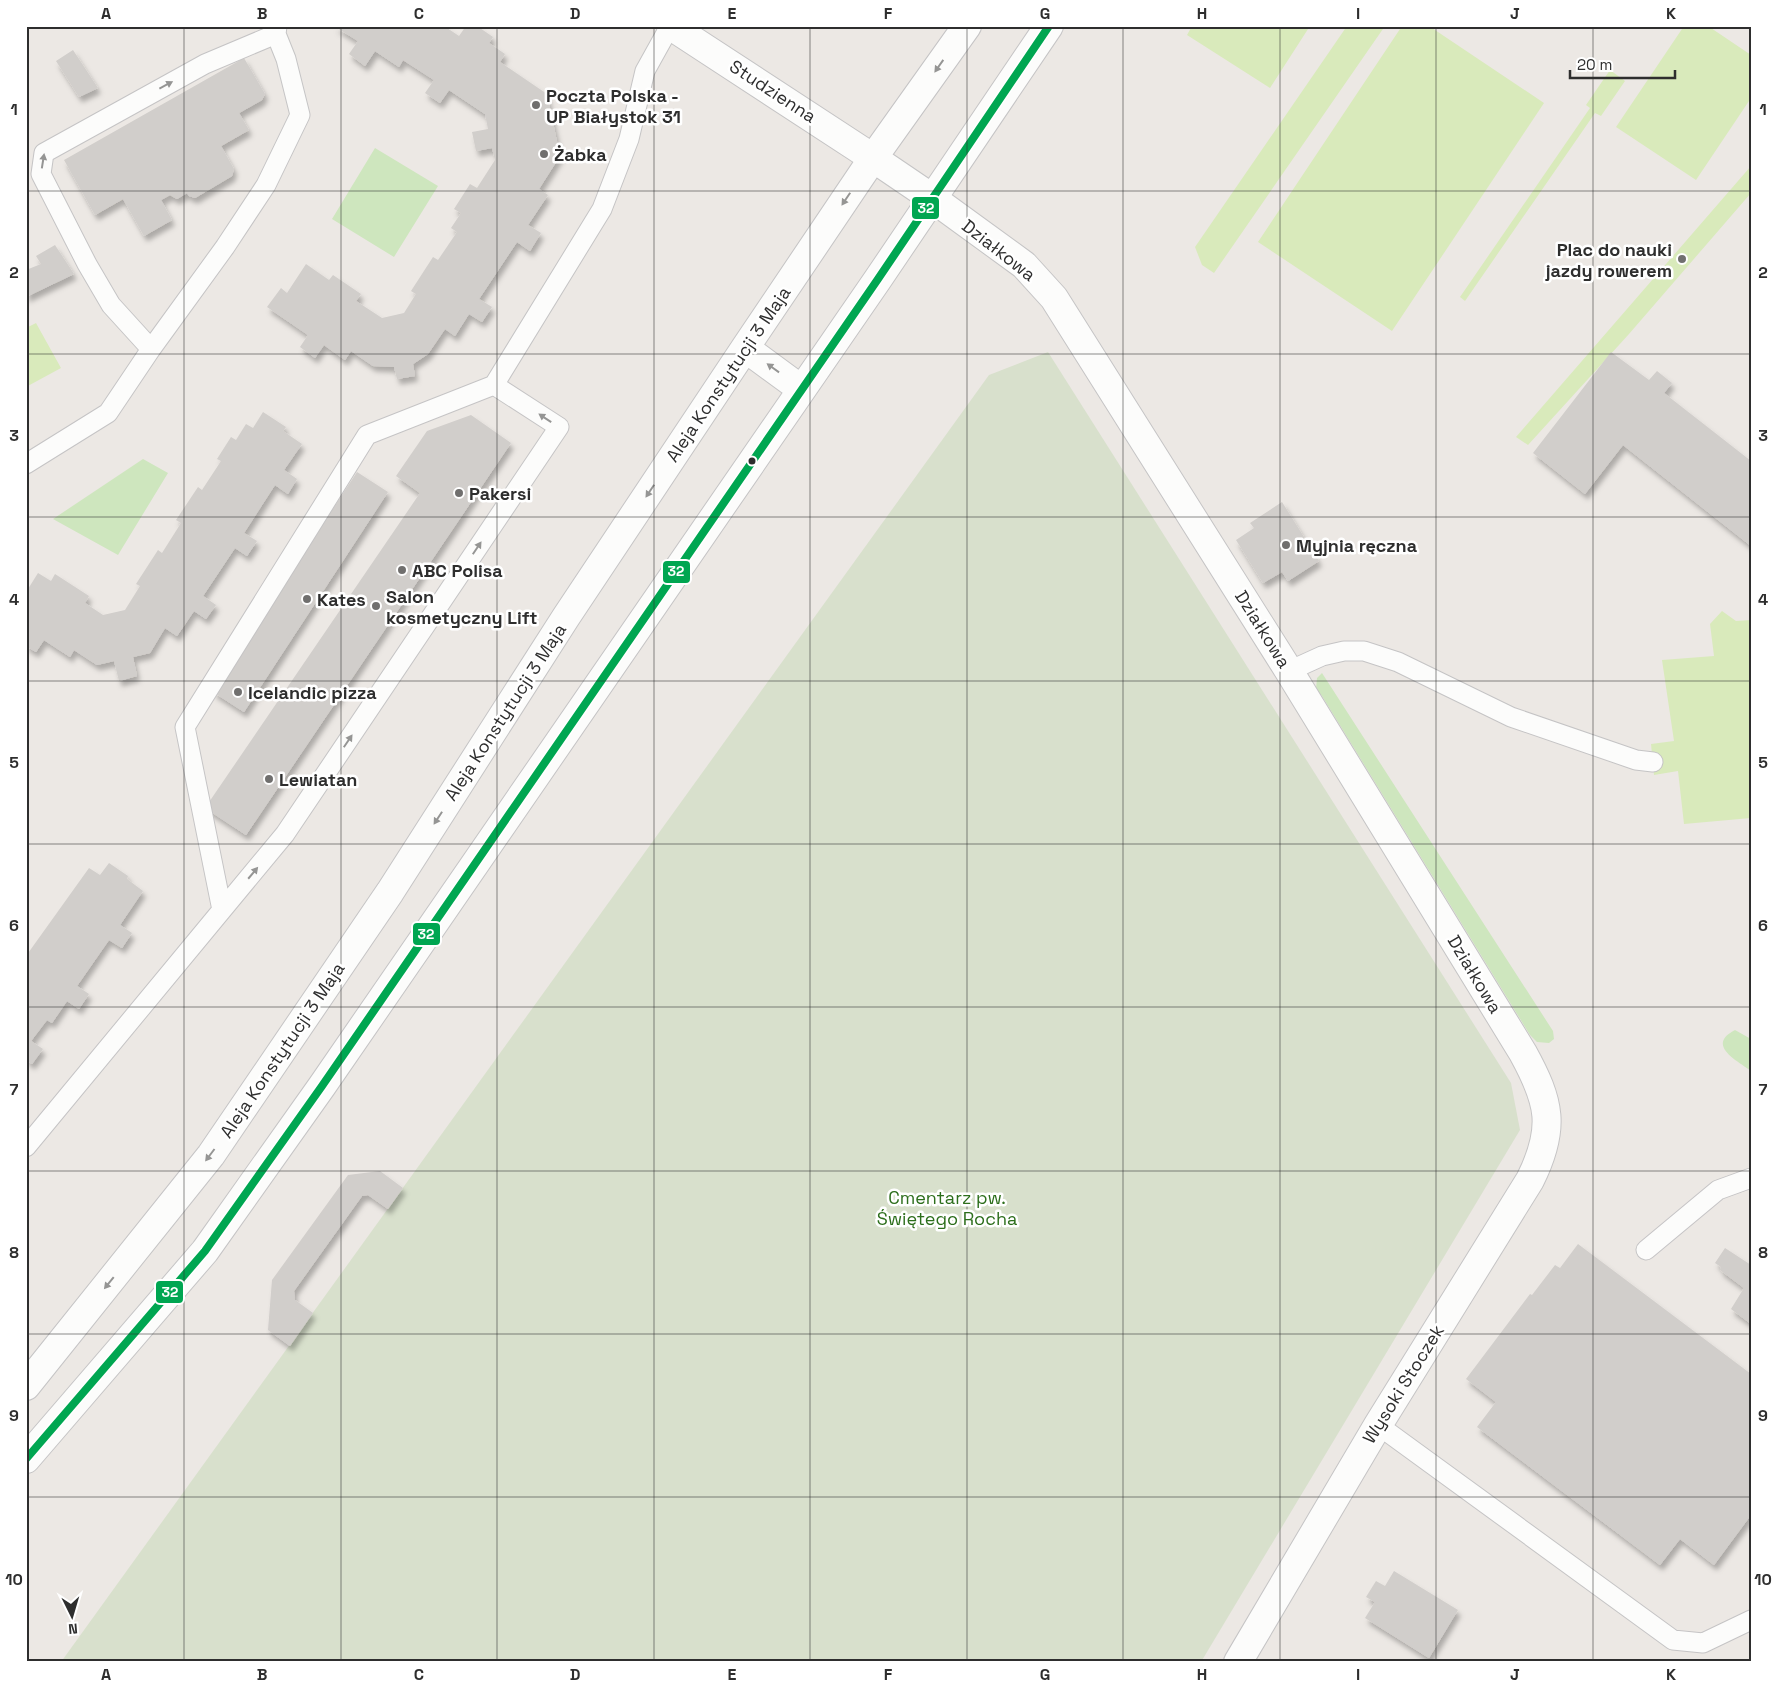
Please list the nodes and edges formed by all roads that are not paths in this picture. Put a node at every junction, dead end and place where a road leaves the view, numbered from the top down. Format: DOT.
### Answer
graph roads {
  1 [pos="671,26"];
  2 [pos="967,26"];
  3 [pos="1049,26"];
  4 [pos="277,30"];
  5 [pos="873,158"];
  6 [pos="932,198"];
  7 [pos="151,348"];
  8 [pos="745,348"];
  9 [pos="494,385"];
  10 [pos="801,389"];
  11 [pos="26,464"];
  12 [pos="1289,671"];
  13 [pos="1653,762"];
  14 [pos="222,910"];
  15 [pos="1545,1101"];
  16 [pos="26,1147"];
  17 [pos="1751,1178"];
  18 [pos="1646,1250"];
  19 [pos="26,1386"];
  20 [pos="1378,1425"];
  21 [pos="26,1459"];
  22 [pos="1751,1620"];
  23 [pos="1238,1662"];
  1 -- 5 [label="main road, Studzienna"];
  1 -- 9 [label="lane"];
  2 -- 5 [label="main road, Aleja Konstytucji 3 Maja, one-way"];
  3 -- 6 [label="main road"];
  4 -- 7 [label="lane"];
  7 -- 4 [label="lane, one-way"];
  5 -- 6 [label="main road, Studzienna"];
  5 -- 8 [label="main road, Aleja Konstytucji 3 Maja, one-way"];
  6 -- 10 [label="main road"];
  6 -- 12 [label="main road, Działkowa"];
  7 -- 11 [label="lane"];
  10 -- 8 [label="main road, one-way"];
  8 -- 19 [label="main road, Aleja Konstytucji 3 Maja, one-way"];
  14 -- 9 [label="lane, one-way"];
  9 -- 14 [label="lane"];
  10 -- 21 [label="main road"];
  12 -- 13 [label="lane"];
  12 -- 15 [label="main road, Działkowa"];
  14 -- 16 [label="lane"];
  15 -- 20 [label="main road, Wysoki Stoczek"];
  17 -- 18 [label="lane"];
  20 -- 22 [label="lane"];
  20 -- 23 [label="main road, Wysoki Stoczek"];
}
